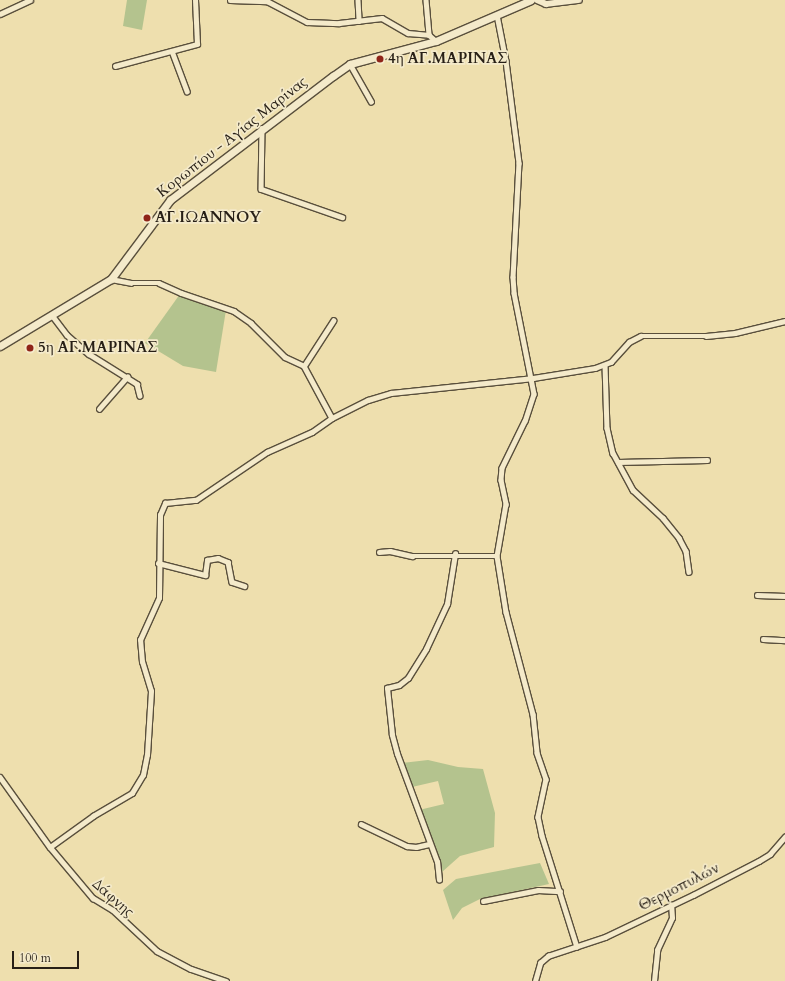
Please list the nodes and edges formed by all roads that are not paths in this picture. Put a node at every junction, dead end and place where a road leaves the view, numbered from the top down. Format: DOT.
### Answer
graph roads {
  1 [pos="30,0"];
  2 [pos="195,0"];
  3 [pos="230,0"];
  4 [pos="358,0"];
  5 [pos="426,0"];
  6 [pos="531,0"];
  7 [pos="537,0"];
  8 [pos="579,0"];
  9 [pos="0,14"];
  10 [pos="497,15"];
  11 [pos="359,21"];
  12 [pos="430,35"];
  13 [pos="436,41"];
  14 [pos="172,51"];
  15 [pos="350,64"];
  16 [pos="115,66"];
  17 [pos="187,91"];
  18 [pos="371,101"];
  19 [pos="262,128"];
  20 [pos="342,217"];
  21 [pos="111,279"];
  22 [pos="52,315"];
  23 [pos="333,321"];
  24 [pos="785,321"];
  25 [pos="0,346"];
  26 [pos="605,365"];
  27 [pos="304,366"];
  28 [pos="127,377"];
  29 [pos="533,378"];
  30 [pos="140,396"];
  31 [pos="99,409"];
  32 [pos="332,418"];
  33 [pos="707,460"];
  34 [pos="618,462"];
  35 [pos="379,552"];
  36 [pos="455,554"];
  37 [pos="497,556"];
  38 [pos="158,563"];
  39 [pos="688,572"];
  40 [pos="244,586"];
  41 [pos="757,595"];
  42 [pos="785,596"];
  43 [pos="763,639"];
  44 [pos="785,640"];
  45 [pos="0,778"];
  46 [pos="361,824"];
  47 [pos="785,837"];
  48 [pos="429,844"];
  49 [pos="50,847"];
  50 [pos="440,880"];
  51 [pos="560,891"];
  52 [pos="483,901"];
  53 [pos="671,905"];
  54 [pos="577,946"];
  55 [pos="226,981"];
  56 [pos="535,981"];
  57 [pos="654,981"];
  1 -- 9 [label="street"];
  2 -- 14 [label="street"];
  3 -- 11 [label="street"];
  4 -- 11 [label="street"];
  5 -- 12 [label="street"];
  6 -- 10 [label="main road, Κορωπίου - Αγίας Μαρίνας"];
  7 -- 8 [label="street"];
  10 -- 13 [label="main road, Κορωπίου - Αγίας Μαρίνας"];
  10 -- 29 [label="street"];
  11 -- 12 [label="street"];
  12 -- 13 [label="street"];
  13 -- 15 [label="main road, Κορωπίου - Αγίας Μαρίνας"];
  14 -- 16 [label="street"];
  14 -- 17 [label="street"];
  15 -- 18 [label="street"];
  15 -- 19 [label="main road, Κορωπίου - Αγίας Μαρίνας"];
  19 -- 20 [label="street"];
  19 -- 21 [label="main road, Κορωπίου - Αγίας Μαρίνας"];
  21 -- 22 [label="main road, Κορωπίου - Αγίας Μαρίνας"];
  21 -- 27 [label="street"];
  22 -- 25 [label="main road, Κορωπίου - Αγίας Μαρίνας"];
  22 -- 28 [label="street"];
  23 -- 27 [label="street"];
  24 -- 26 [label="street"];
  26 -- 29 [label="street"];
  26 -- 34 [label="street"];
  27 -- 32 [label="street"];
  28 -- 30 [label="street"];
  28 -- 31 [label="street"];
  29 -- 32 [label="street"];
  29 -- 37 [label="street"];
  32 -- 38 [label="street"];
  33 -- 34 [label="street"];
  34 -- 39 [label="street"];
  35 -- 36 [label="street"];
  36 -- 37 [label="street"];
  36 -- 48 [label="street"];
  37 -- 51 [label="street"];
  38 -- 40 [label="street"];
  38 -- 49 [label="street"];
  41 -- 42 [label="street"];
  43 -- 44 [label="street"];
  45 -- 49 [label="street, Δάφνης"];
  46 -- 48 [label="street"];
  47 -- 53 [label="street, Θερμοπυλών"];
  48 -- 50 [label="street"];
  49 -- 55 [label="street, Δάφνης"];
  51 -- 52 [label="street"];
  51 -- 54 [label="street"];
  53 -- 54 [label="street, Θερμοπυλών"];
  53 -- 57 [label="street"];
  54 -- 56 [label="street"];
}
